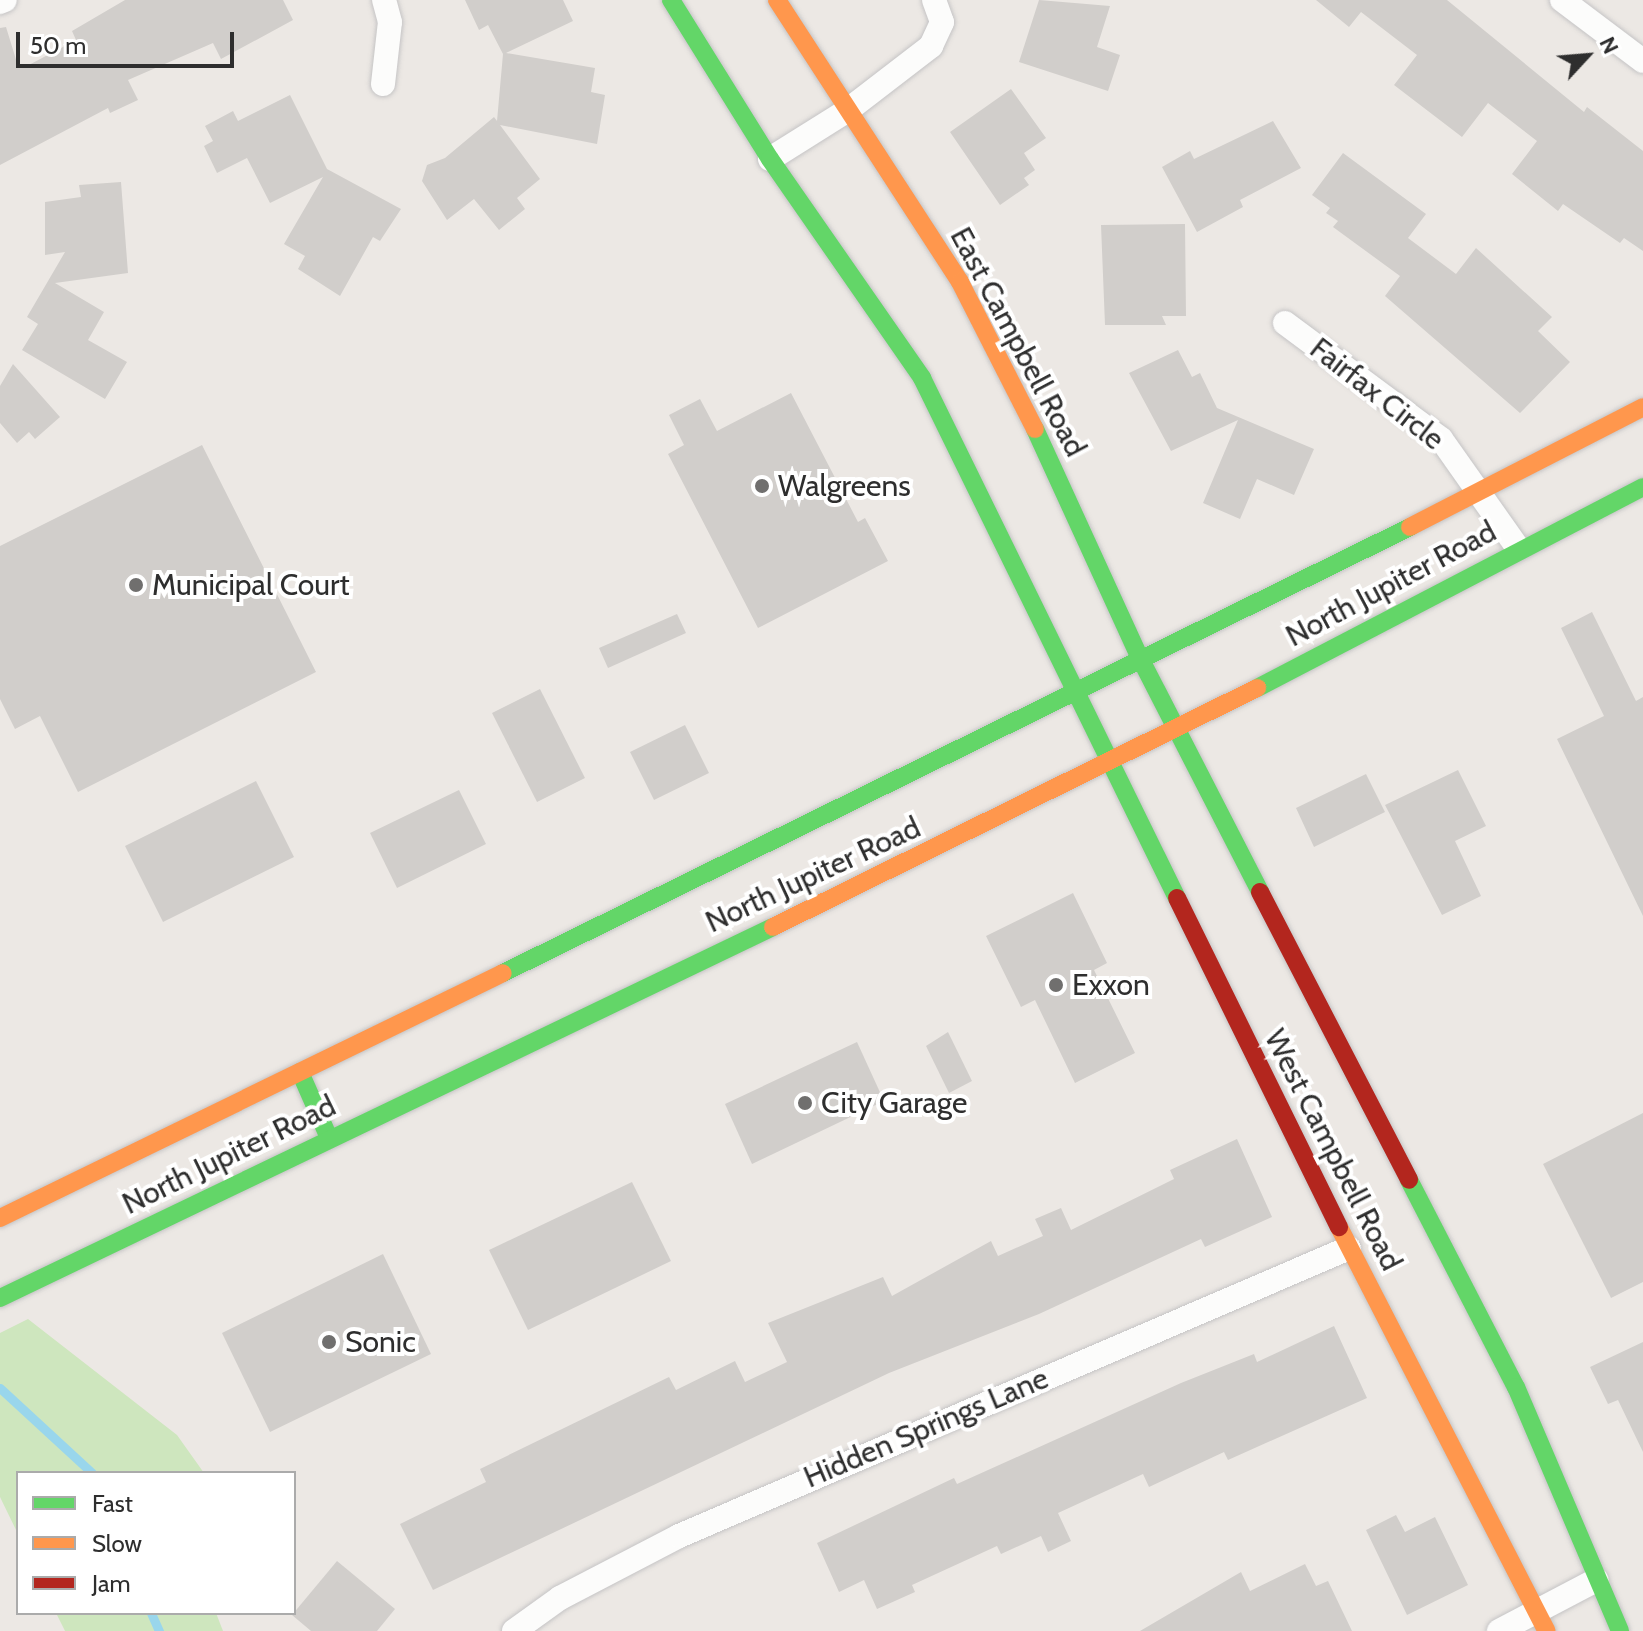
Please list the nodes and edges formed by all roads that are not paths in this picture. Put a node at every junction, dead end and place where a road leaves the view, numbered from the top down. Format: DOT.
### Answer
graph roads {
  1 [pos="384,0"];
  2 [pos="671,0"];
  3 [pos="777,0"];
  4 [pos="934,0"];
  5 [pos="1562,0"];
  6 [pos="1643,61"];
  7 [pos="383,84"];
  8 [pos="848,110"];
  9 [pos="770,159"];
  10 [pos="1285,323"];
  11 [pos="1643,407"];
  12 [pos="1643,487"];
  13 [pos="1479,488"];
  14 [pos="1518,548"];
  15 [pos="1141,660"];
  16 [pos="1073,692"];
  17 [pos="1177,728"];
  18 [pos="1110,765"];
  19 [pos="300,1072"];
  20 [pos="329,1138"];
  21 [pos="0,1218"];
  22 [pos="1349,1248"];
  23 [pos="0,1298"];
  24 [pos="1596,1580"];
  25 [pos="1543,1622"];
  26 [pos="514,1631"];
  27 [pos="1499,1631"];
  28 [pos="1620,1631"];
  1 -- 7 [label="street"];
  2 -- 9 [label="main road"];
  3 -- 8 [label="main road, East Campbell Road"];
  4 -- 8 [label="street"];
  5 -- 6 [label="street"];
  8 -- 9 [label="street"];
  8 -- 15 [label="main road, East Campbell Road"];
  9 -- 16 [label="main road"];
  10 -- 13 [label="street, Fairfax Circle"];
  11 -- 13 [label="main road, North Jupiter Road"];
  12 -- 14 [label="main road, North Jupiter Road"];
  13 -- 14 [label="street, Fairfax Circle"];
  13 -- 15 [label="main road, North Jupiter Road"];
  14 -- 17 [label="main road, North Jupiter Road"];
  15 -- 16 [label="main road, North Jupiter Road"];
  15 -- 17 [label="main road, East Campbell Road"];
  16 -- 18 [label="main road, West Campbell Road"];
  16 -- 19 [label="main road, North Jupiter Road"];
  17 -- 18 [label="main road, North Jupiter Road"];
  17 -- 24 [label="main road, West Campbell Road"];
  18 -- 20 [label="main road, North Jupiter Road"];
  18 -- 22 [label="main road, West Campbell Road"];
  19 -- 20 [label="main road"];
  19 -- 21 [label="main road, North Jupiter Road"];
  20 -- 23 [label="main road, North Jupiter Road"];
  22 -- 25 [label="main road, West Campbell Road"];
  22 -- 26 [label="street, Hidden Springs Lane"];
  24 -- 25 [label="street"];
  24 -- 28 [label="main road, West Campbell Road"];
  25 -- 27 [label="street"];
}
